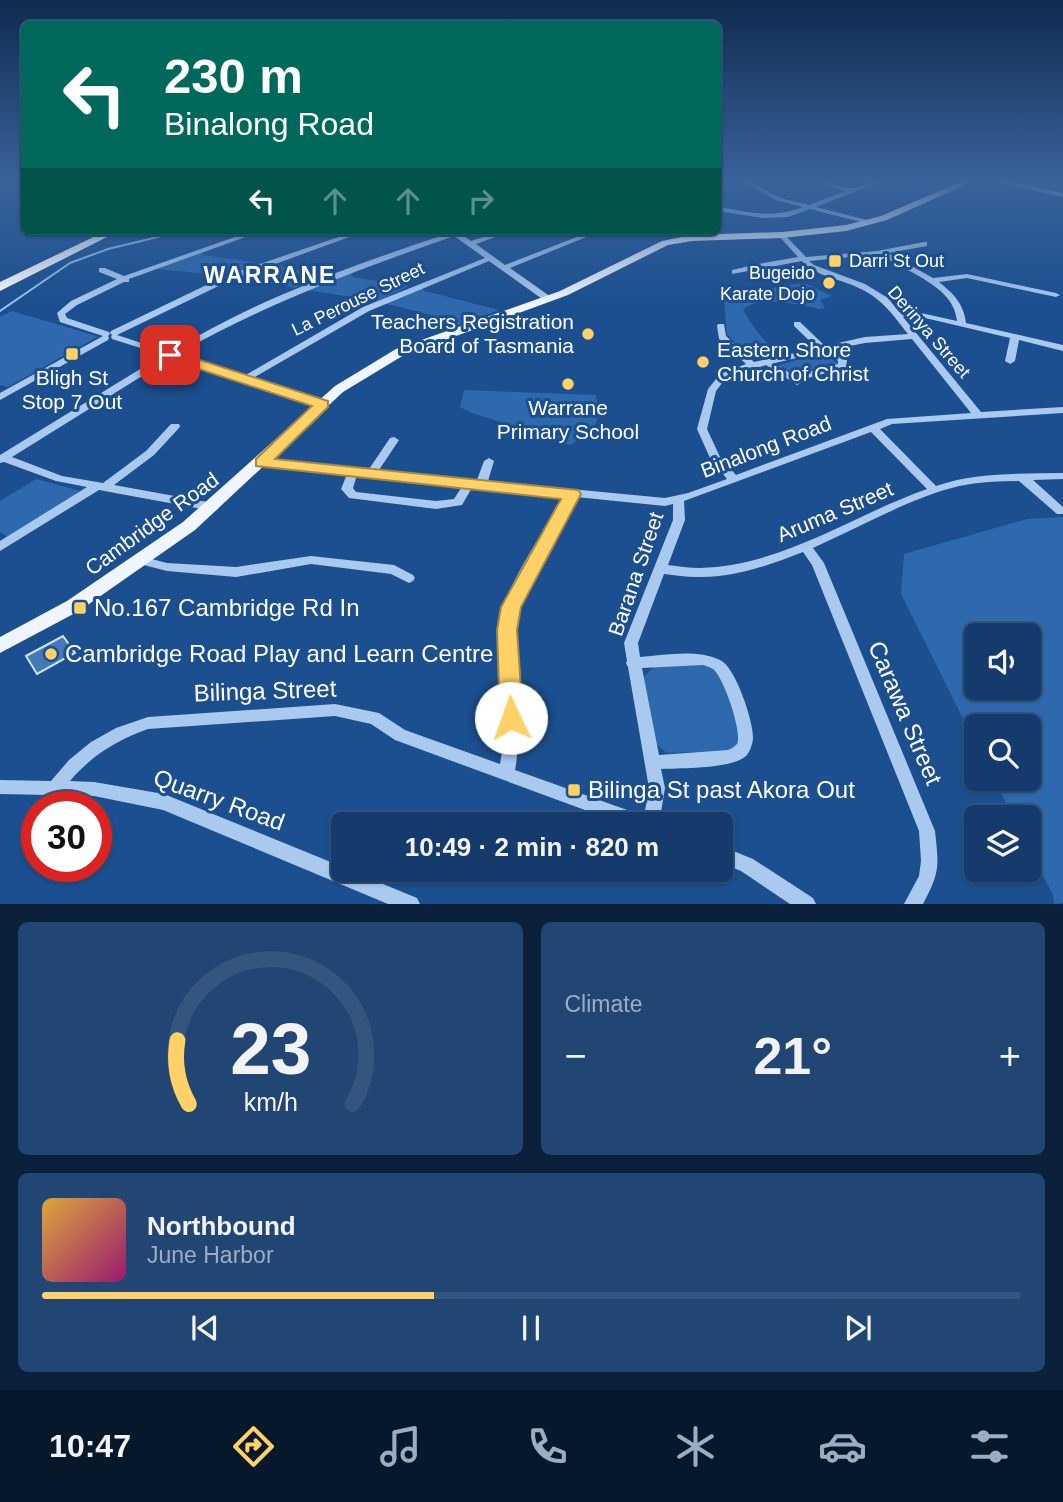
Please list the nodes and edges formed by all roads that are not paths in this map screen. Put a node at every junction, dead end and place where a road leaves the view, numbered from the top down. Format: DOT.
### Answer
graph roads {
  1 [pos="866,221"];
  2 [pos="869,222"];
  3 [pos="97,235"];
  4 [pos="106,235"];
  5 [pos="248,235"];
  6 [pos="350,235"];
  7 [pos="445,235"];
  8 [pos="457,235"];
  9 [pos="497,235"];
  10 [pos="588,235"];
  11 [pos="782,235"];
  12 [pos="470,244"];
  13 [pos="924,244"];
  14 [pos="884,254"];
  15 [pos="490,258"];
  16 [pos="804,261"];
  17 [pos="504,268"];
  18 [pos="102,270"];
  19 [pos="735,272"];
  20 [pos="126,280"];
  21 [pos="929,281"];
  22 [pos="0,285"];
  23 [pos="1056,295"];
  24 [pos="548,299"];
  25 [pos="897,314"];
  26 [pos="797,324"];
  27 [pos="962,325"];
  28 [pos="718,328"];
  29 [pos="110,336"];
  30 [pos="914,336"];
  31 [pos="1015,337"];
  32 [pos="1063,348"];
  33 [pos="825,349"];
  34 [pos="170,355"];
  35 [pos="768,362"];
  36 [pos="1010,362"];
  37 [pos="752,365"];
  38 [pos="245,379"];
  39 [pos="0,397"];
  40 [pos="323,404"];
  41 [pos="1063,410"];
  42 [pos="977,414"];
  43 [pos="175,426"];
  44 [pos="872,427"];
  45 [pos="394,440"];
  46 [pos="1,459"];
  47 [pos="489,461"];
  48 [pos="262,463"];
  49 [pos="353,472"];
  50 [pos="371,474"];
  51 [pos="1063,476"];
  52 [pos="1023,478"];
  53 [pos="733,479"];
  54 [pos="475,484"];
  55 [pos="101,486"];
  56 [pos="934,490"];
  57 [pos="572,494"];
  58 [pos="678,500"];
  59 [pos="213,507"];
  60 [pos="1061,511"];
  61 [pos="805,545"];
  62 [pos="0,547"];
  63 [pos="140,560"];
  64 [pos="660,569"];
  65 [pos="409,578"];
  66 [pos="0,646"];
  67 [pos="632,663"];
  68 [pos="653,763"];
  69 [pos="506,774"];
  70 [pos="0,787"];
  71 [pos="56,787"];
  72 [pos="611,812"];
  73 [pos="654,812"];
  74 [pos="733,859"];
  75 [pos="411,904"];
  76 [pos="807,904"];
  77 [pos="913,904"];
  1 -- 2 [label="street"];
  2 -- 11 [label="main road, Cambridge Road"];
  3 -- 22 [label="highway"];
  4 -- 22 [label="highway"];
  5 -- 20 [label="street"];
  6 -- 29 [label="street"];
  7 -- 34 [label="street"];
  8 -- 12 [label="street"];
  9 -- 12 [label="street"];
  10 -- 17 [label="street"];
  11 -- 16 [label="street, Derinya Street"];
  11 -- 24 [label="main road, Cambridge Road"];
  12 -- 15 [label="street"];
  13 -- 14 [label="street"];
  14 -- 16 [label="street"];
  14 -- 21 [label="street"];
  15 -- 17 [label="street"];
  15 -- 38 [label="street, La Perouse Street"];
  16 -- 19 [label="street"];
  16 -- 25 [label="street, Derinya Street"];
  17 -- 24 [label="street"];
  18 -- 20 [label="street"];
  20 -- 29 [label="street"];
  21 -- 23 [label="street"];
  21 -- 27 [label="street"];
  24 -- 40 [label="main road, Cambridge Road"];
  25 -- 27 [label="street"];
  25 -- 30 [label="street, Derinya Street"];
  26 -- 33 [label="street"];
  27 -- 31 [label="street"];
  28 -- 37 [label="street"];
  29 -- 34 [label="street"];
  29 -- 39 [label="street"];
  30 -- 33 [label="street"];
  30 -- 42 [label="street, Derinya Street"];
  31 -- 32 [label="street"];
  31 -- 36 [label="street"];
  33 -- 35 [label="street"];
  33 -- 35 [label="street"];
  34 -- 38 [label="street"];
  34 -- 46 [label="street"];
  35 -- 37 [label="street"];
  37 -- 53 [label="street"];
  38 -- 40 [label="street"];
  40 -- 48 [label="main road, Cambridge Road"];
  41 -- 42 [label="street, Binalong Road"];
  42 -- 44 [label="street, Binalong Road"];
  43 -- 55 [label="street"];
  44 -- 53 [label="street, Binalong Road"];
  44 -- 56 [label="street"];
  45 -- 50 [label="street"];
  46 -- 55 [label="street"];
  47 -- 54 [label="street"];
  48 -- 49 [label="street, Binalong Road"];
  48 -- 59 [label="main road, Cambridge Road"];
  49 -- 50 [label="street, Binalong Road"];
  49 -- 54 [label="street"];
  50 -- 54 [label="street, Binalong Road"];
  51 -- 52 [label="street, Aruma Street"];
  52 -- 56 [label="street, Aruma Street"];
  52 -- 60 [label="street"];
  53 -- 58 [label="street, Binalong Road"];
  54 -- 57 [label="street, Binalong Road"];
  55 -- 59 [label="street"];
  55 -- 62 [label="street"];
  56 -- 61 [label="street, Aruma Street"];
  57 -- 58 [label="street, Binalong Road"];
  57 -- 69 [label="street"];
  58 -- 64 [label="street, Barana Street"];
  59 -- 63 [label="main road, Cambridge Road"];
  61 -- 64 [label="street, Aruma Street"];
  61 -- 77 [label="street, Carawa Street"];
  63 -- 65 [label="street"];
  63 -- 66 [label="main road, Cambridge Road"];
  64 -- 67 [label="street, Barana Street"];
  67 -- 68 [label="street, Barana Street"];
  67 -- 68 [label="street, Barana Street"];
  68 -- 73 [label="street, Barana Street"];
  69 -- 71 [label="street, Bilinga Street"];
  69 -- 72 [label="street, Bilinga Street"];
  70 -- 71 [label="street, Quarry Road"];
  71 -- 75 [label="street, Quarry Road"];
  74 -- 76 [label="street"];
}
